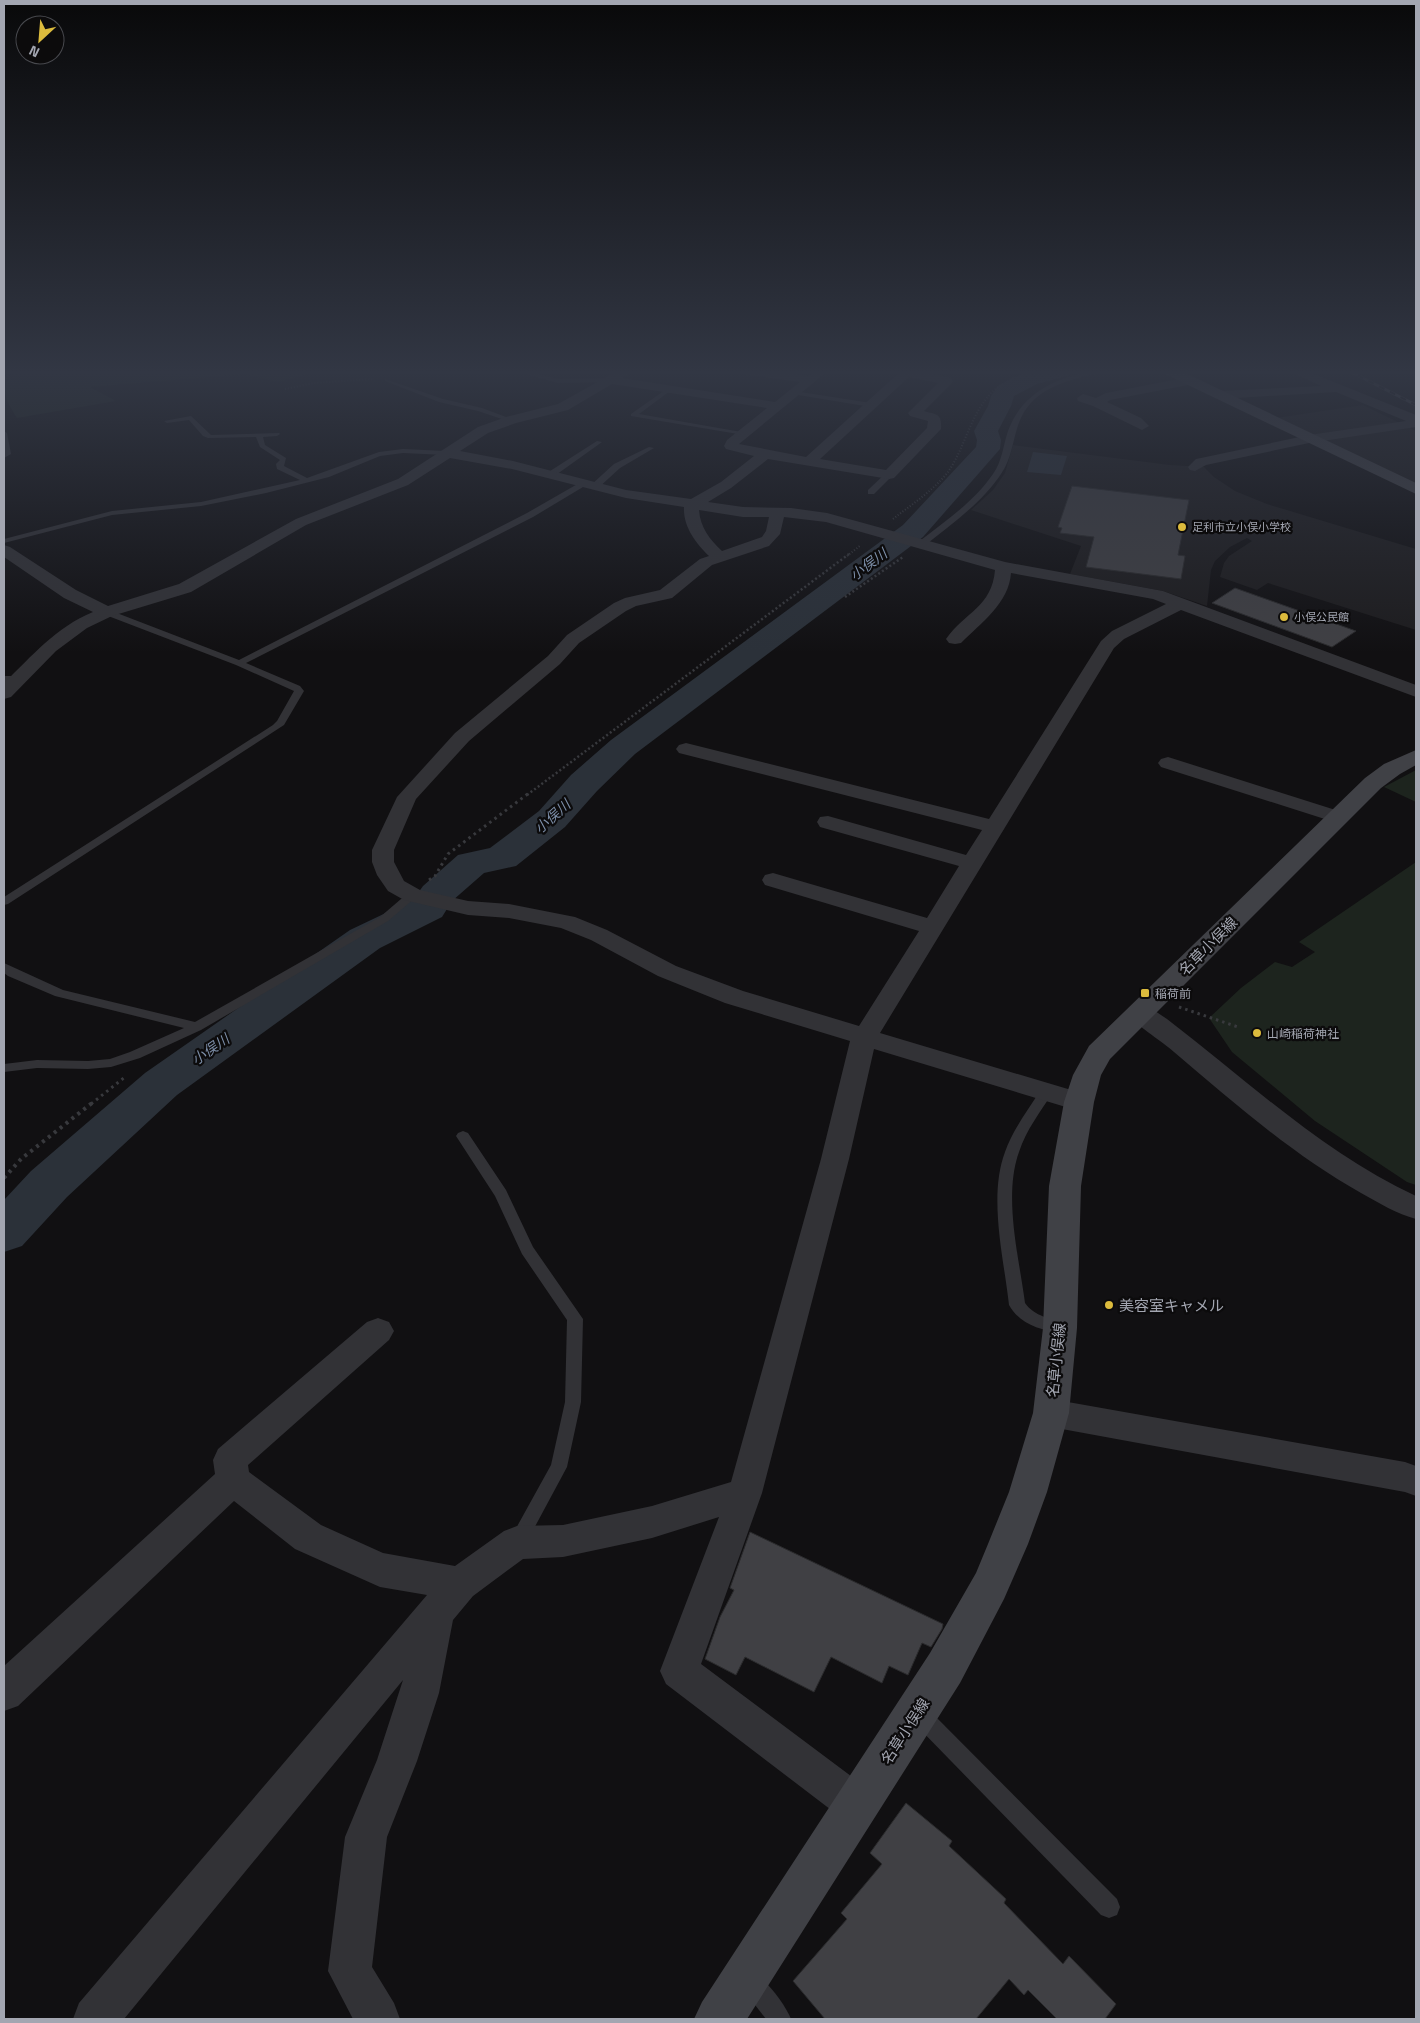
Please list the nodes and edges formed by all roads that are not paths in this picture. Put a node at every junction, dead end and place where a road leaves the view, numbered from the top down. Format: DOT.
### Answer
graph roads {
  1 [pos="280,464"];
  2 [pos="351,464"];
  3 [pos="430,464"];
  4 [pos="509,464"];
  5 [pos="566,464"];
  6 [pos="621,464"];
  7 [pos="752,464"];
  8 [pos="829,464"];
  9 [pos="899,464"];
  10 [pos="1001,464"];
  11 [pos="1364,464"];
  12 [pos="550,475"];
  13 [pos="889,475"];
  14 [pos="306,480"];
  15 [pos="589,486"];
  16 [pos="1416,488"];
  17 [pos="871,492"];
  18 [pos="692,505"];
  19 [pos="776,513"];
  20 [pos="4,541"];
  21 [pos="917,544"];
  22 [pos="4,550"];
  23 [pos="718,556"];
  24 [pos="1003,567"];
  25 [pos="1179,604"];
  26 [pos="106,612"];
  27 [pos="955,639"];
  28 [pos="240,663"];
  29 [pos="11,679"];
  30 [pos="1416,691"];
  31 [pos="4,693"];
  32 [pos="686,749"];
  33 [pos="1416,757"];
  34 [pos="1168,763"];
  35 [pos="1338,817"];
  36 [pos="828,822"];
  37 [pos="994,827"];
  38 [pos="972,862"];
  39 [pos="773,880"];
  40 [pos="415,896"];
  41 [pos="4,902"];
  42 [pos="932,927"];
  43 [pos="4,967"];
  44 [pos="1148,1006"];
  45 [pos="197,1026"];
  46 [pos="864,1038"];
  47 [pos="4,1068"];
  48 [pos="1046,1092"];
  49 [pos="1079,1102"];
  50 [pos="462,1136"];
  51 [pos="1416,1208"];
  52 [pos="1060,1328"];
  53 [pos="378,1331"];
  54 [pos="1051,1413"];
  55 [pos="233,1480"];
  56 [pos="1416,1481"];
  57 [pos="745,1493"];
  58 [pos="517,1543"];
  59 [pos="449,1597"];
  60 [pos="4,1692"];
  61 [pos="917,1712"];
  62 [pos="857,1805"];
  63 [pos="1109,1907"];
  64 [pos="747,1976"];
  65 [pos="95,2019"];
  66 [pos="378,2019"];
  67 [pos="719,2019"];
  68 [pos="780,2019"];
  1 -- 14 [label="lane"];
  2 -- 14 [label="lane"];
  3 -- 26 [label="street"];
  4 -- 12 [label="street"];
  5 -- 12 [label="lane"];
  6 -- 15 [label="lane"];
  7 -- 18 [label="street"];
  8 -- 13 [label="street"];
  9 -- 13 [label="street"];
  10 -- 21 [label="lane"];
  11 -- 16 [label="main road"];
  12 -- 15 [label="street"];
  13 -- 17 [label="lane"];
  14 -- 20 [label="lane"];
  15 -- 18 [label="street"];
  15 -- 28 [label="lane"];
  18 -- 19 [label="street"];
  18 -- 23 [label="street"];
  19 -- 21 [label="street"];
  19 -- 23 [label="street"];
  21 -- 24 [label="street"];
  22 -- 26 [label="street"];
  23 -- 40 [label="street"];
  24 -- 25 [label="street"];
  24 -- 27 [label="street"];
  25 -- 30 [label="street"];
  25 -- 37 [label="street"];
  26 -- 28 [label="lane"];
  26 -- 29 [label="street"];
  28 -- 41 [label="lane"];
  29 -- 31 [label="street"];
  32 -- 37 [label="street"];
  33 -- 35 [label="main road, 名草小俣線"];
  34 -- 35 [label="street"];
  35 -- 44 [label="main road, 名草小俣線"];
  36 -- 38 [label="street"];
  37 -- 38 [label="street"];
  38 -- 42 [label="street"];
  39 -- 42 [label="street"];
  40 -- 45 [label="lane"];
  40 -- 46 [label="street"];
  42 -- 46 [label="street"];
  43 -- 45 [label="lane"];
  44 -- 49 [label="main road, 名草小俣線"];
  44 -- 51 [label="street"];
  45 -- 47 [label="lane"];
  46 -- 48 [label="street"];
  46 -- 57 [label="street"];
  48 -- 49 [label="street"];
  48 -- 52 [label="lane"];
  49 -- 52 [label="main road, 名草小俣線"];
  50 -- 58 [label="lane"];
  52 -- 54 [label="main road, 名草小俣線"];
  53 -- 55 [label="street"];
  54 -- 56 [label="street"];
  54 -- 61 [label="main road, 名草小俣線"];
  55 -- 59 [label="street"];
  55 -- 60 [label="street"];
  57 -- 58 [label="street"];
  57 -- 62 [label="street"];
  58 -- 59 [label="street"];
  59 -- 65 [label="street"];
  59 -- 66 [label="street"];
  61 -- 62 [label="main road, 名草小俣線"];
  61 -- 63 [label="lane"];
  62 -- 64 [label="main road, 名草小俣線"];
  64 -- 67 [label="main road, 名草小俣線"];
  64 -- 68 [label="lane"];
}
